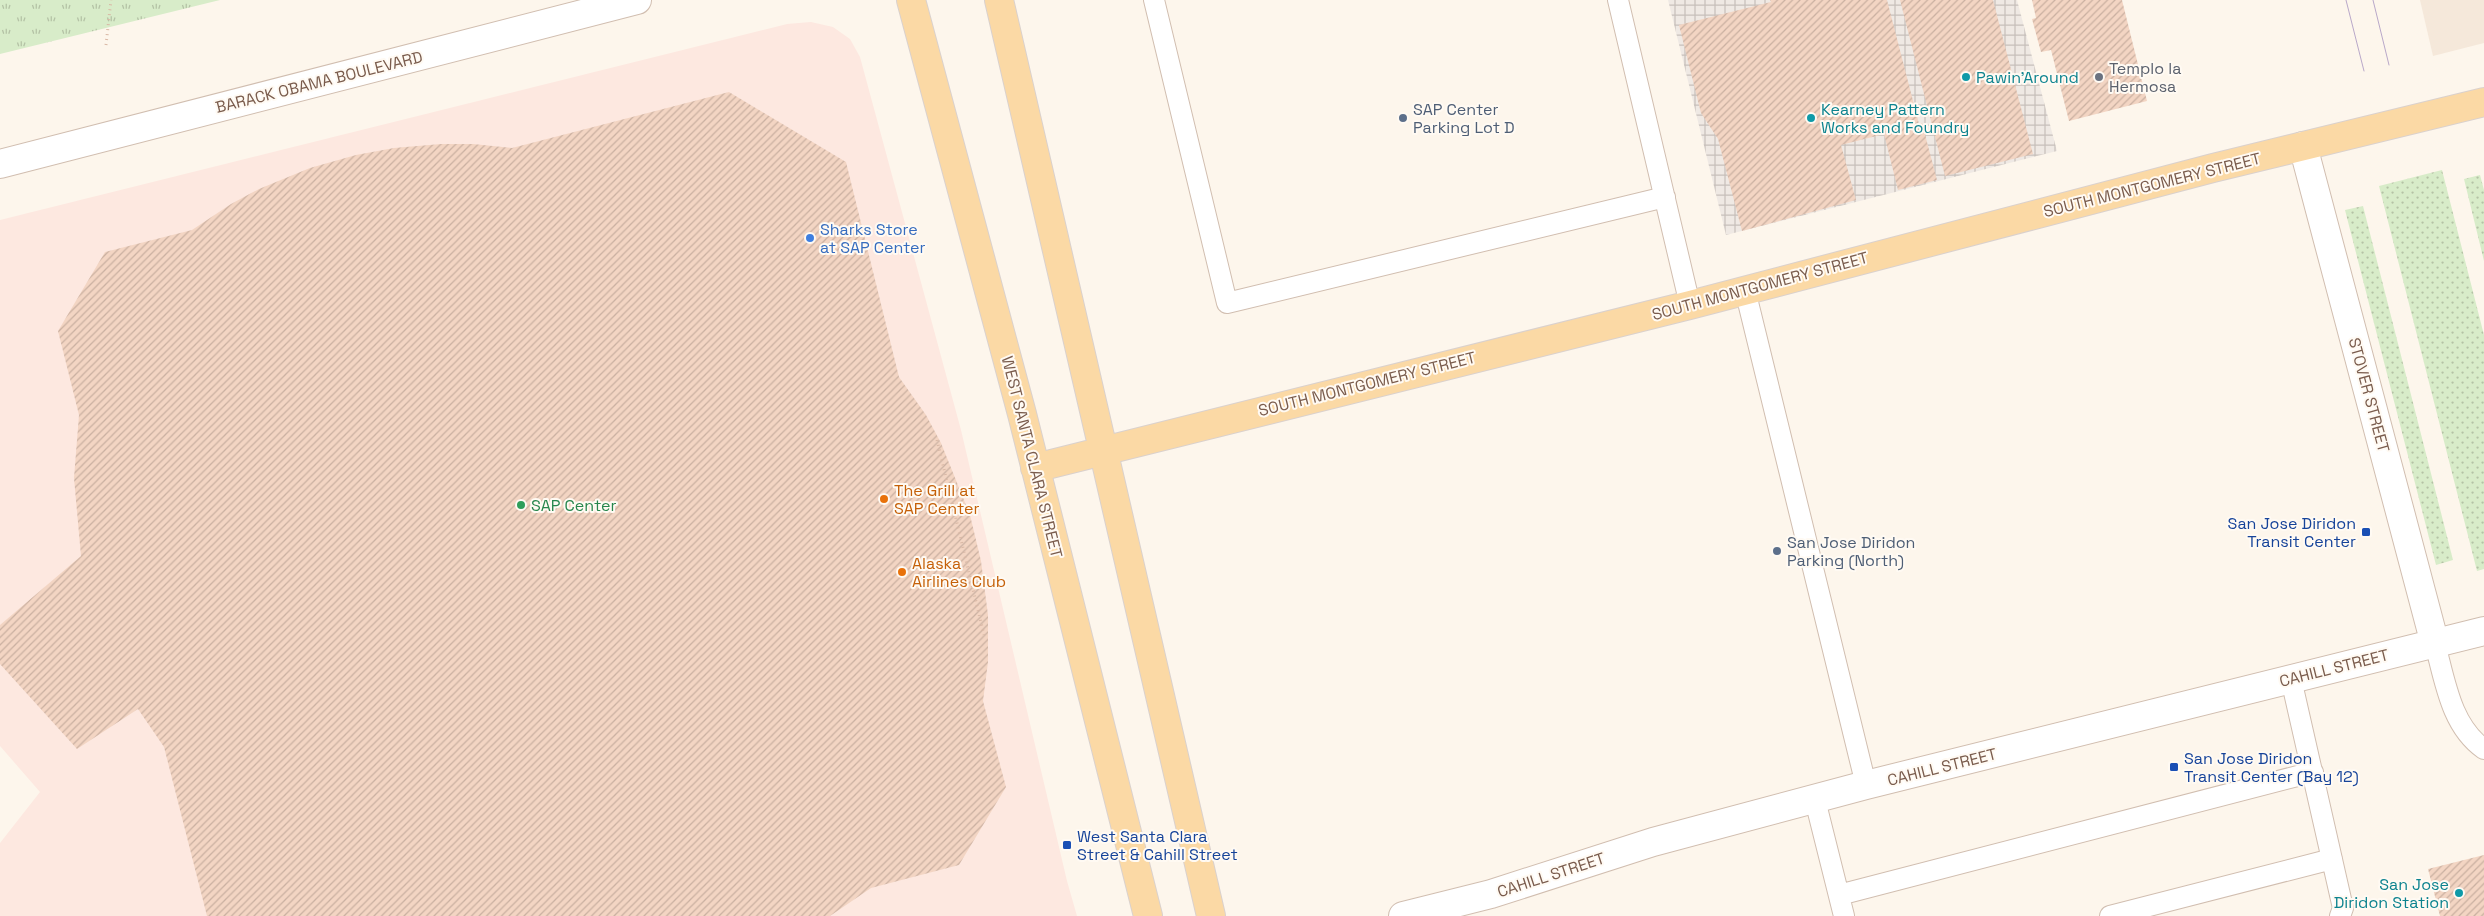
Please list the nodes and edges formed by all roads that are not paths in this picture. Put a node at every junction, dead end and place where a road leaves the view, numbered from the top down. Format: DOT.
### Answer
graph roads {
  1 [pos="637,0"];
  2 [pos="912,0"];
  3 [pos="999,0"];
  4 [pos="1154,0"];
  5 [pos="1618,0"];
  6 [pos="2484,102"];
  7 [pos="2303,146"];
  8 [pos="0,164"];
  9 [pos="1665,197"];
  10 [pos="1745,290"];
  11 [pos="1690,305"];
  12 [pos="1104,449"];
  13 [pos="1035,468"];
  14 [pos="2484,631"];
  15 [pos="2434,644"];
  16 [pos="2290,679"];
  17 [pos="2484,749"];
  18 [pos="2313,772"];
  19 [pos="1866,785"];
  20 [pos="1815,800"];
  21 [pos="2332,859"];
  22 [pos="1838,895"];
  23 [pos="1148,916"];
  24 [pos="1211,916"];
  25 [pos="1403,916"];
  26 [pos="1844,916"];
  27 [pos="2110,916"];
  28 [pos="2340,916"];
  1 -- 8 [label="street, BARACK OBAMA BOULEVARD"];
  2 -- 13 [label="main road, WEST SANTA CLARA STREET"];
  3 -- 12 [label="main road"];
  4 -- 9 [label="lane"];
  5 -- 9 [label="lane"];
  6 -- 7 [label="main road, SOUTH MONTGOMERY STREET"];
  7 -- 10 [label="main road, SOUTH MONTGOMERY STREET"];
  7 -- 15 [label="street, STOVER STREET"];
  9 -- 11 [label="lane"];
  10 -- 11 [label="main road, SOUTH MONTGOMERY STREET"];
  10 -- 19 [label="lane"];
  11 -- 12 [label="main road, SOUTH MONTGOMERY STREET"];
  12 -- 13 [label="main road, SOUTH MONTGOMERY STREET"];
  12 -- 24 [label="main road"];
  13 -- 23 [label="main road, WEST SANTA CLARA STREET"];
  14 -- 15 [label="street, CAHILL STREET"];
  15 -- 16 [label="street, CAHILL STREET"];
  15 -- 17 [label="lane"];
  16 -- 18 [label="lane"];
  16 -- 19 [label="street, CAHILL STREET"];
  18 -- 21 [label="lane"];
  18 -- 22 [label="lane"];
  19 -- 20 [label="street, CAHILL STREET"];
  20 -- 22 [label="lane"];
  20 -- 25 [label="street, CAHILL STREET"];
  21 -- 27 [label="lane"];
  21 -- 28 [label="lane"];
  22 -- 26 [label="lane"];
}
